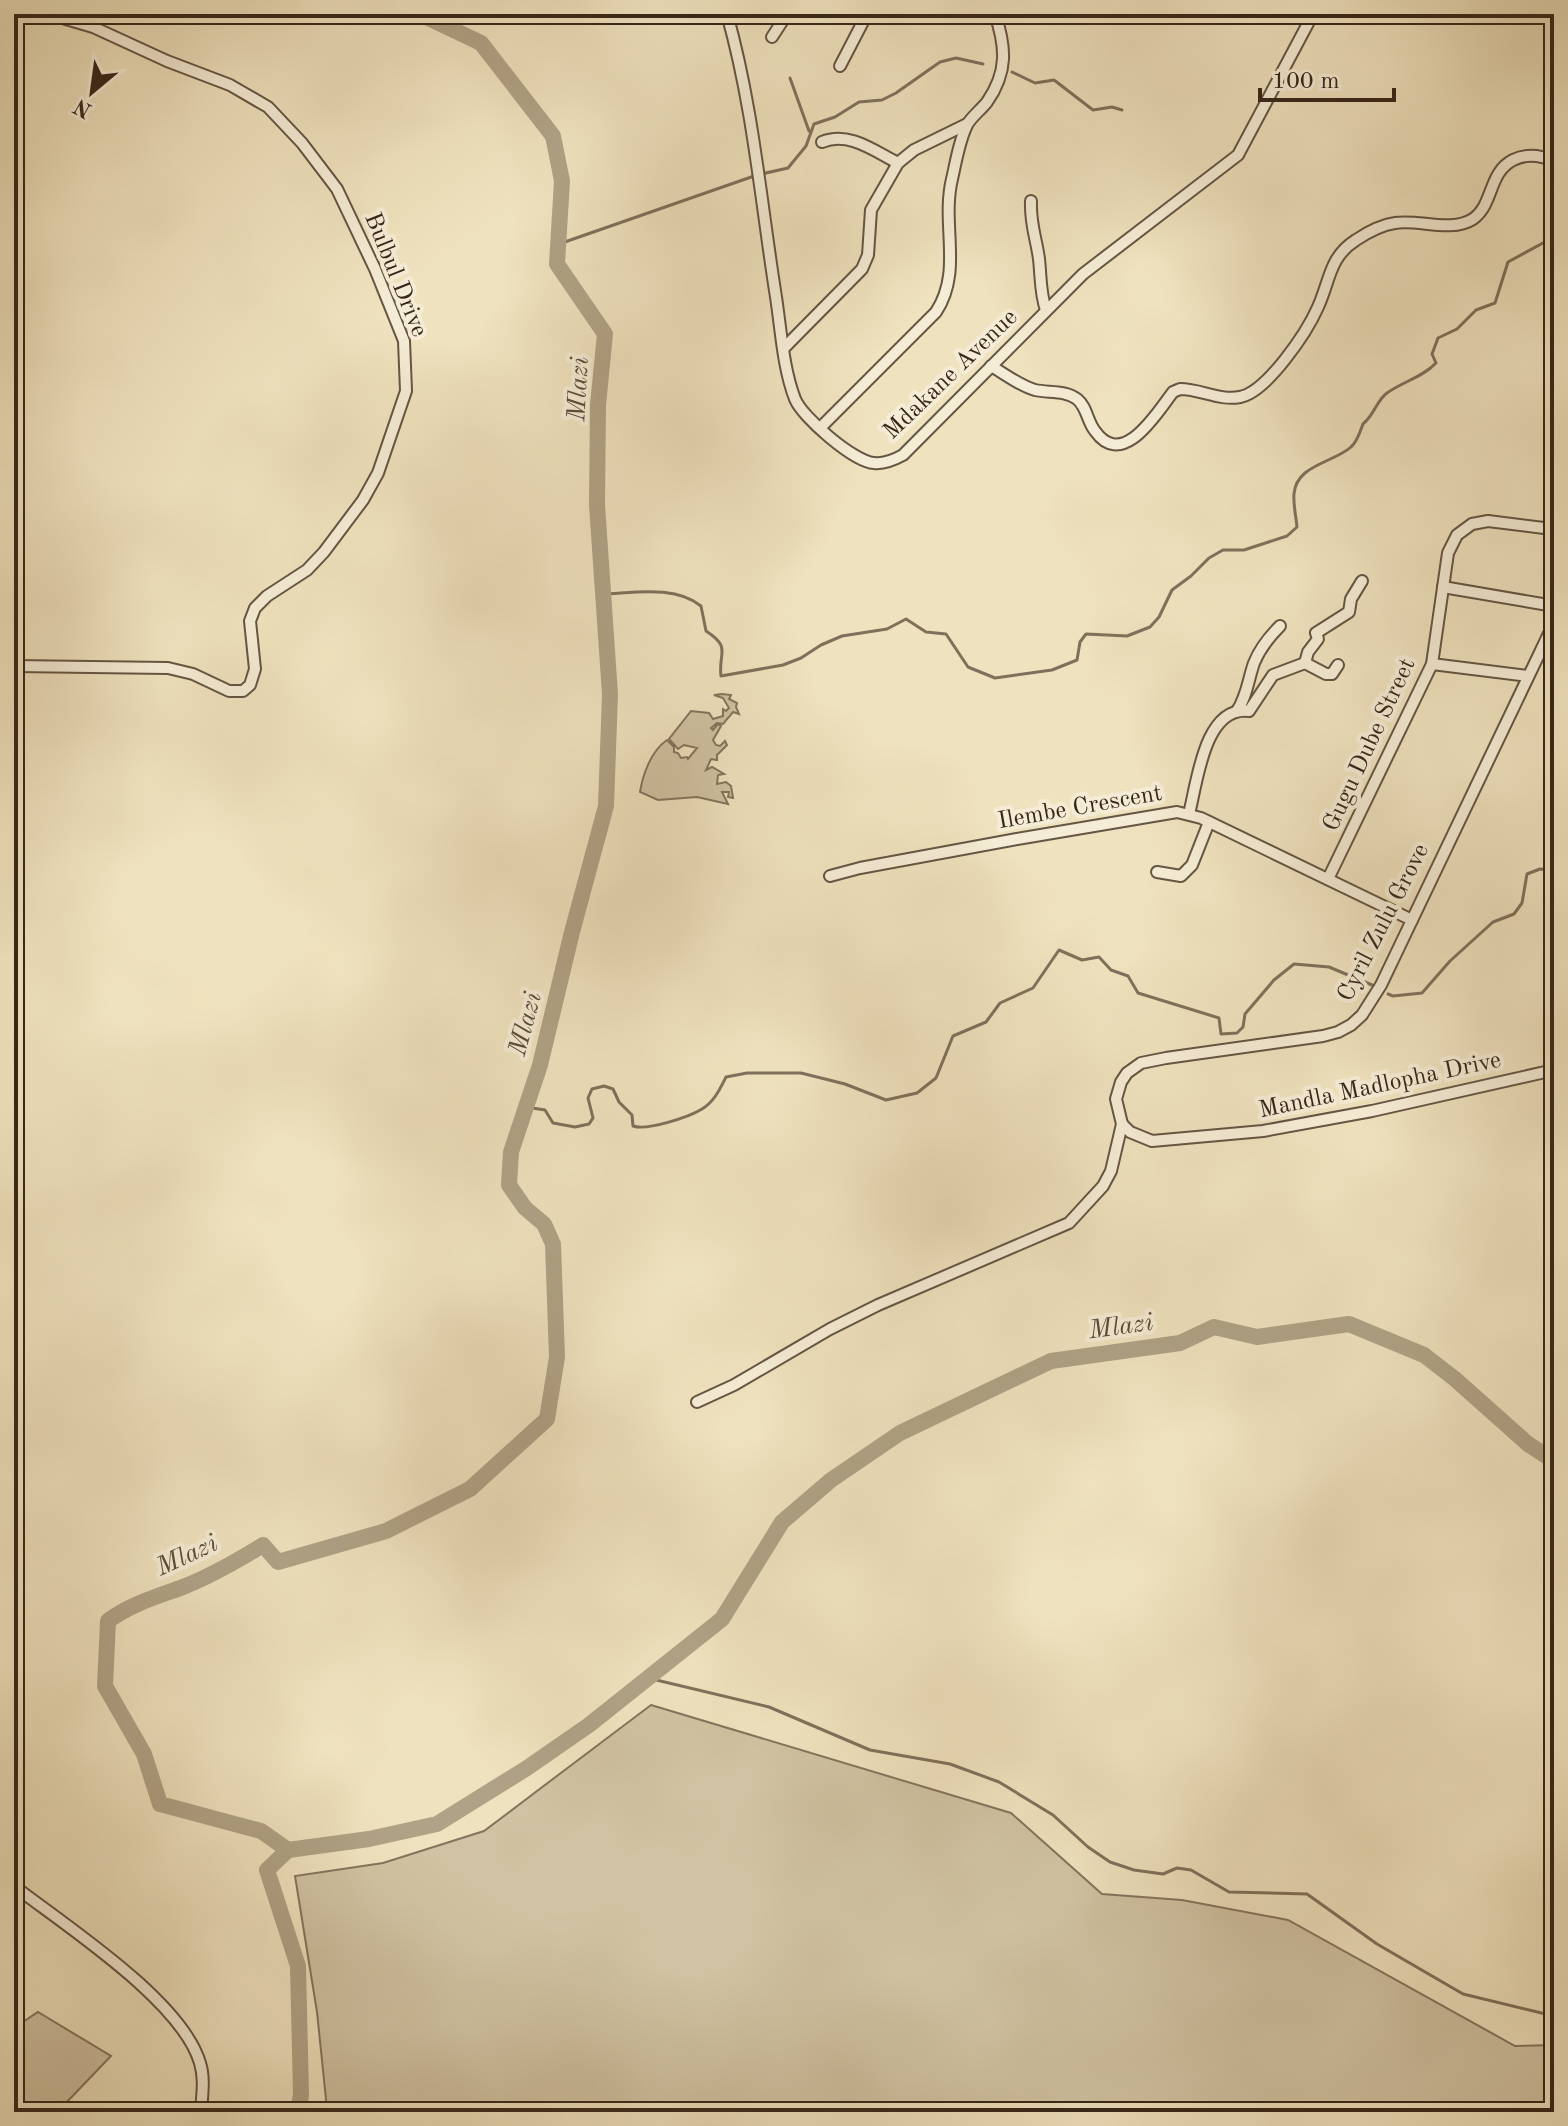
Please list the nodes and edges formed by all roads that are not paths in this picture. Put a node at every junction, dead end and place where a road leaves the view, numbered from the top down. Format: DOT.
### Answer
graph roads {
  1 [pos="27,14"];
  2 [pos="727,14"];
  3 [pos="787,14"];
  4 [pos="867,14"];
  5 [pos="995,14"];
  6 [pos="1313,14"];
  7 [pos="772,37"];
  8 [pos="840,66"];
  9 [pos="967,124"];
  10 [pos="822,142"];
  11 [pos="1554,161"];
  12 [pos="898,163"];
  13 [pos="1031,201"];
  14 [pos="1046,310"];
  15 [pos="785,347"];
  16 [pos="991,366"];
  17 [pos="821,427"];
  18 [pos="1552,529"];
  19 [pos="1362,581"];
  20 [pos="1443,587"];
  21 [pos="1554,606"];
  22 [pos="1554,623"];
  23 [pos="1280,626"];
  24 [pos="1305,663"];
  25 [pos="1432,664"];
  26 [pos="1338,665"];
  27 [pos="14,666"];
  28 [pos="1528,676"];
  29 [pos="1237,711"];
  30 [pos="1189,814"];
  31 [pos="1209,822"];
  32 [pos="1157,872"];
  33 [pos="830,876"];
  34 [pos="1328,879"];
  35 [pos="1412,920"];
  36 [pos="1554,1070"];
  37 [pos="1122,1124"];
  38 [pos="697,1402"];
  39 [pos="14,1886"];
  40 [pos="201,2112"];
  1 -- 27 [label="street, Bulbul Drive"];
  2 -- 15 [label="street, Mdakane Avenue"];
  3 -- 7 [label="street"];
  4 -- 8 [label="street"];
  5 -- 9 [label="street"];
  6 -- 14 [label="street, Mdakane Avenue"];
  9 -- 12 [label="street"];
  9 -- 17 [label="street"];
  10 -- 12 [label="street"];
  11 -- 16 [label="street"];
  12 -- 15 [label="street"];
  13 -- 14 [label="street"];
  14 -- 16 [label="street, Mdakane Avenue"];
  15 -- 17 [label="street, Mdakane Avenue"];
  16 -- 17 [label="street, Mdakane Avenue"];
  18 -- 20 [label="street, Gugu Dube Street"];
  19 -- 24 [label="street"];
  20 -- 21 [label="street"];
  20 -- 25 [label="street, Gugu Dube Street"];
  22 -- 28 [label="street, Cyril Zulu Grove"];
  23 -- 29 [label="street"];
  24 -- 26 [label="street"];
  24 -- 29 [label="street"];
  25 -- 28 [label="street"];
  25 -- 34 [label="street, Gugu Dube Street"];
  28 -- 35 [label="street, Cyril Zulu Grove"];
  29 -- 30 [label="street"];
  30 -- 31 [label="street, Ilembe Crescent"];
  30 -- 33 [label="street, Ilembe Crescent"];
  31 -- 32 [label="street"];
  31 -- 34 [label="street, Ilembe Crescent"];
  34 -- 35 [label="street, Ilembe Crescent"];
  35 -- 37 [label="street, Cyril Zulu Grove"];
  36 -- 37 [label="street, Mandla Madlopha Drive"];
  37 -- 38 [label="street, Cyril Zulu Grove"];
  39 -- 40 [label="street"];
}
